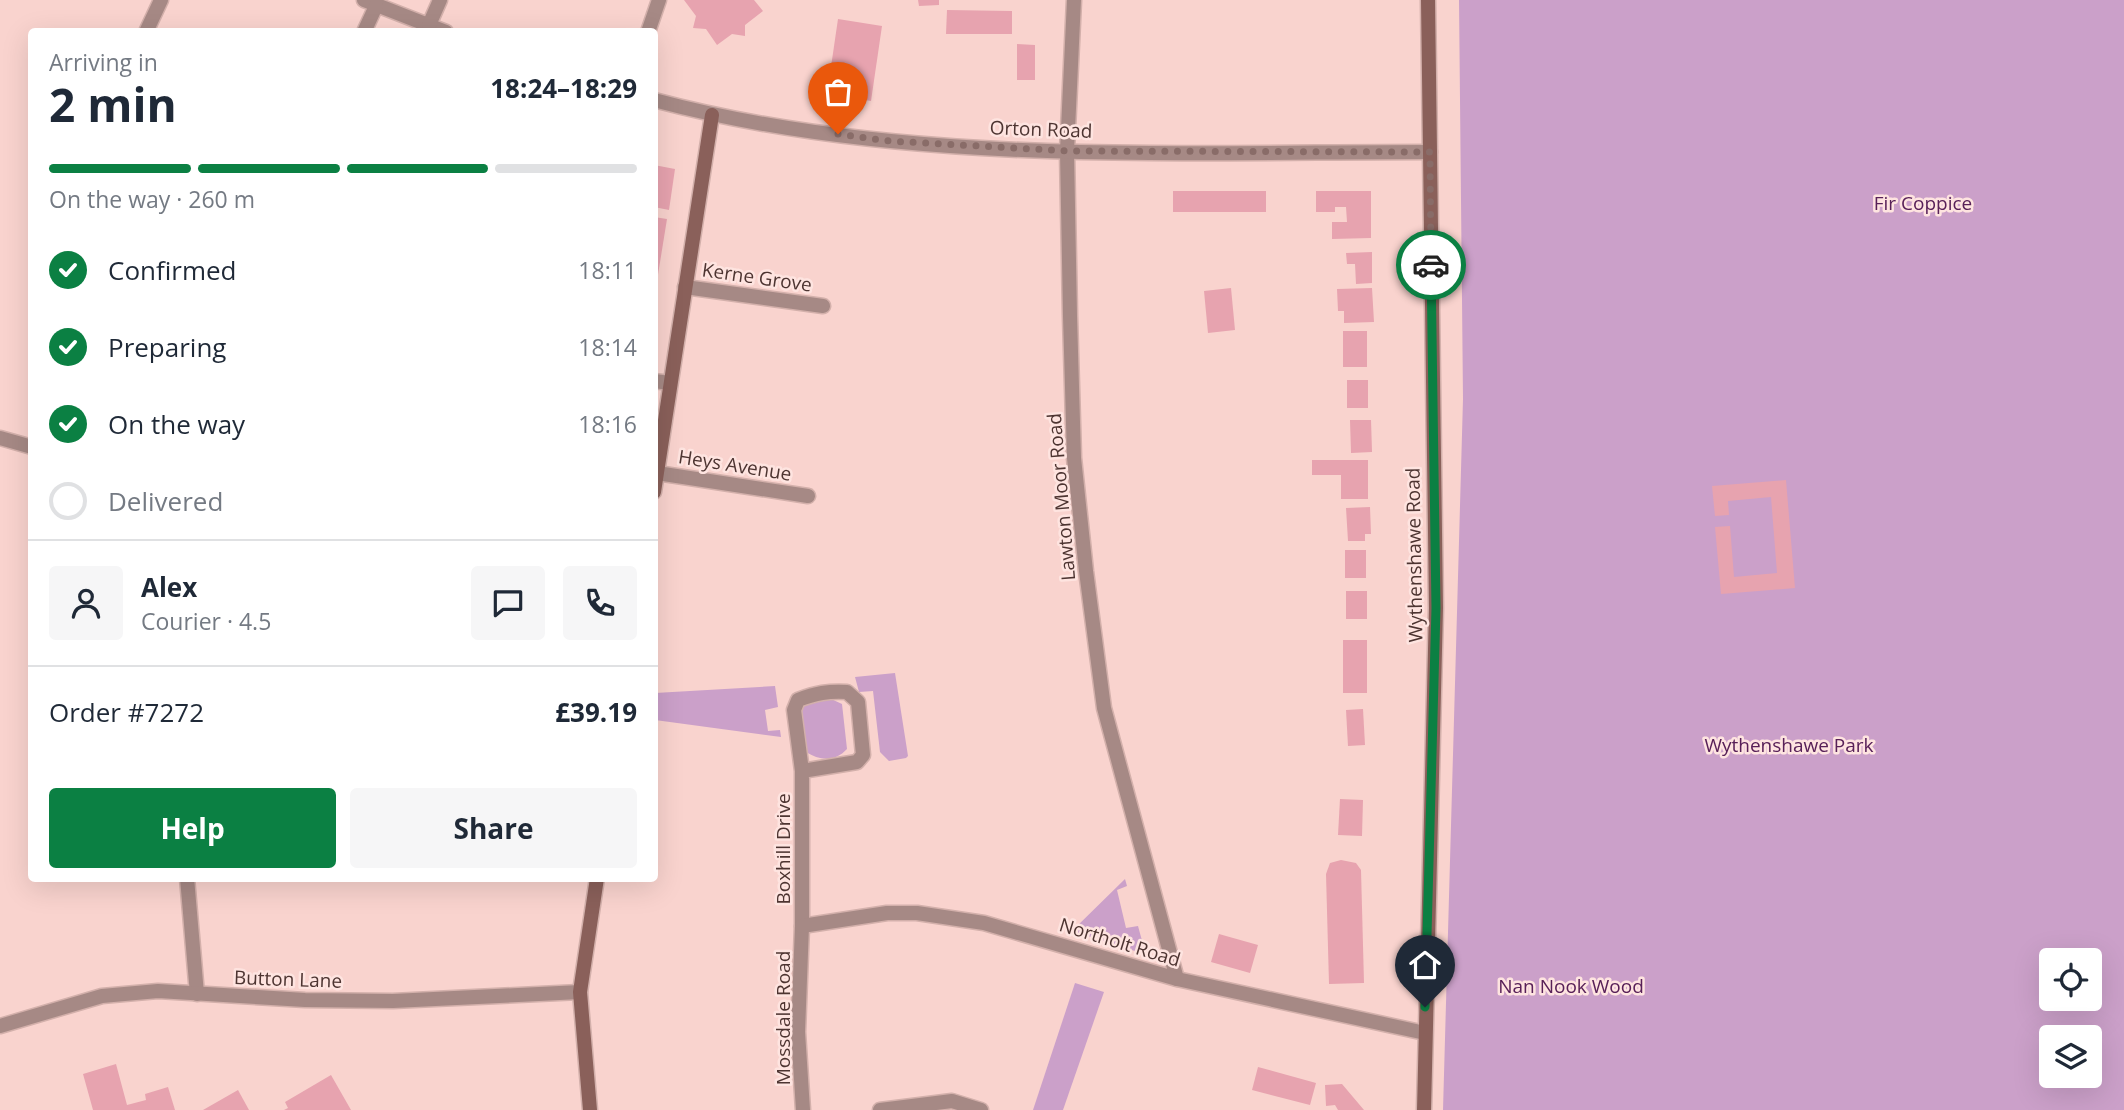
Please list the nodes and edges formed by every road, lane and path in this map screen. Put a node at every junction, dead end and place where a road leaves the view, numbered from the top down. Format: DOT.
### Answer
graph roads {
  1 [pos="161,0"];
  2 [pos="440,0"];
  3 [pos="659,0"];
  4 [pos="1074,0"];
  5 [pos="1428,0"];
  6 [pos="370,3"];
  7 [pos="429,25"];
  8 [pos="148,28"];
  9 [pos="365,28"];
  10 [pos="436,28"];
  11 [pos="649,28"];
  12 [pos="658,101"];
  13 [pos="712,115"];
  14 [pos="1068,151"];
  15 [pos="1430,152"];
  16 [pos="685,287"];
  17 [pos="823,306"];
  18 [pos="658,381"];
  19 [pos="670,383"];
  20 [pos="0,438"];
  21 [pos="28,446"];
  22 [pos="658,466"];
  23 [pos="658,473"];
  24 [pos="807,496"];
  25 [pos="802,771"];
  26 [pos="187,882"];
  27 [pos="596,882"];
  28 [pos="802,926"];
  29 [pos="1177,979"];
  30 [pos="580,992"];
  31 [pos="197,994"];
  32 [pos="0,1026"];
  33 [pos="1424,1033"];
  34 [pos="590,1110"];
  35 [pos="803,1110"];
  36 [pos="880,1110"];
  37 [pos="981,1110"];
  38 [pos="1424,1110"];
  1 -- 8 [label="street"];
  2 -- 7 [label="street"];
  3 -- 11 [label="street"];
  4 -- 14 [label="street, Lawton Moor Road"];
  5 -- 15 [label="main road, Wythenshawe Road"];
  6 -- 7 [label="street"];
  6 -- 9 [label="street"];
  7 -- 10 [label="street"];
  12 -- 13 [label="street, Orton Road"];
  13 -- 14 [label="street, Orton Road"];
  13 -- 16 [label="main road"];
  14 -- 15 [label="street, Orton Road"];
  14 -- 29 [label="street, Lawton Moor Road"];
  15 -- 33 [label="main road, Wythenshawe Road"];
  16 -- 17 [label="street, Kerne Grove"];
  16 -- 19 [label="main road"];
  18 -- 19 [label="street"];
  19 -- 22 [label="main road"];
  20 -- 21 [label="street"];
  23 -- 24 [label="street, Heys Avenue"];
  25 -- 25 [label="street, Boxhill Drive"];
  25 -- 28 [label="street, Boxhill Drive"];
  26 -- 31 [label="street"];
  27 -- 30 [label="main road"];
  28 -- 29 [label="street, Northolt Road"];
  28 -- 35 [label="street, Mossdale Road"];
  29 -- 33 [label="street, Northolt Road"];
  30 -- 31 [label="street, Button Lane"];
  30 -- 34 [label="main road"];
  31 -- 32 [label="street, Button Lane"];
  33 -- 38 [label="main road, Wythenshawe Road"];
  36 -- 37 [label="street"];
}
